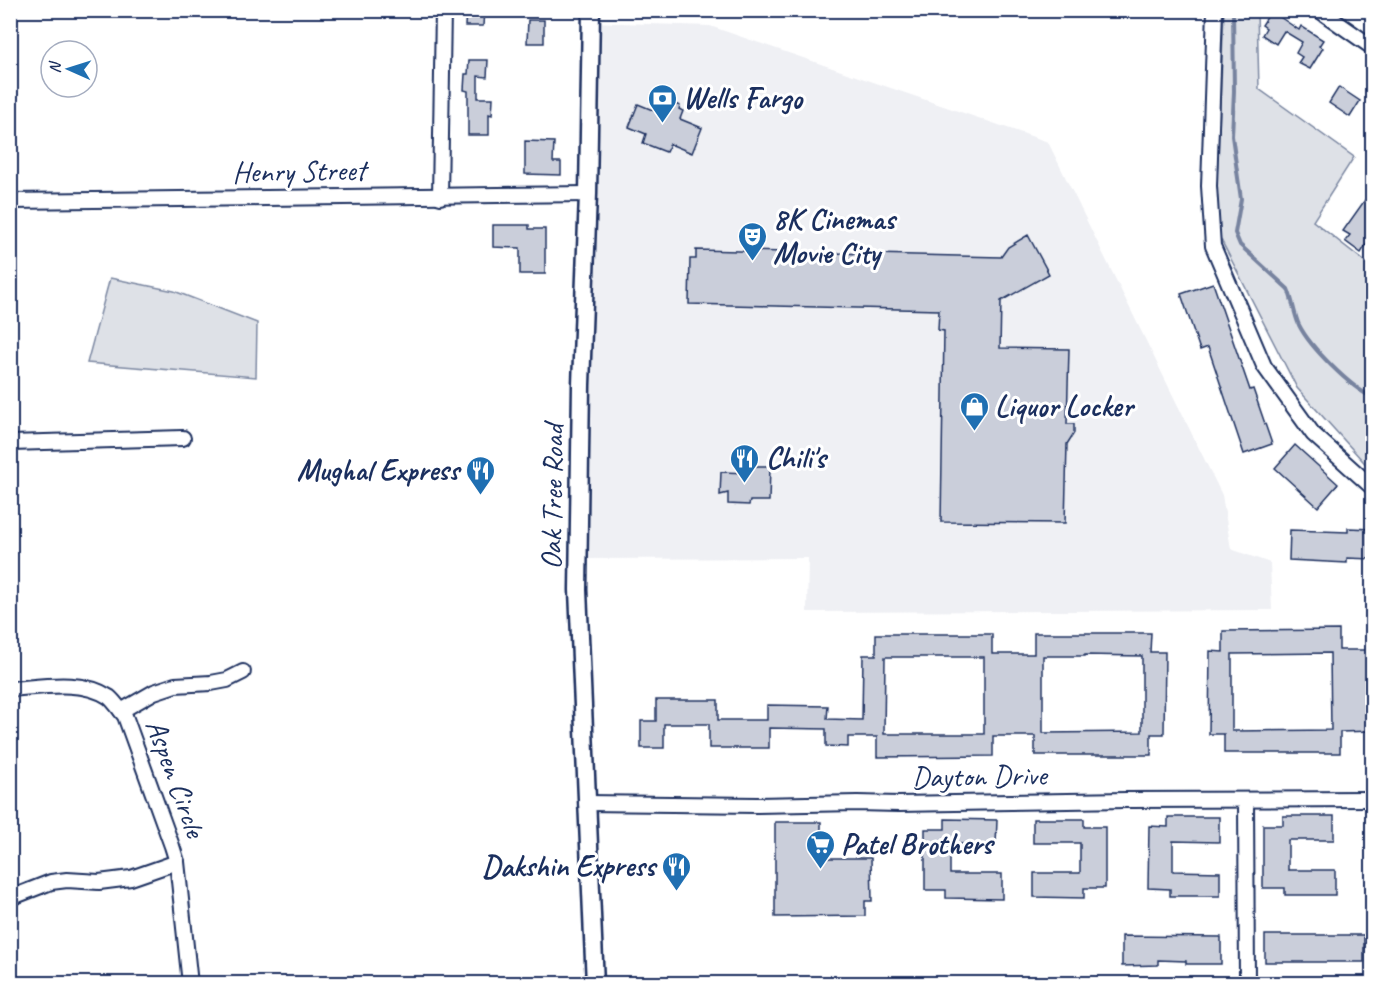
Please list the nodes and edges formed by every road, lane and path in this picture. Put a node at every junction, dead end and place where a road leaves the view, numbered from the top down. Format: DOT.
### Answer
graph roads {
  1 [pos="443,10"];
  2 [pos="591,10"];
  3 [pos="1215,10"];
  4 [pos="1319,10"];
  5 [pos="1372,47"];
  6 [pos="588,194"];
  7 [pos="440,197"];
  8 [pos="10,201"];
  9 [pos="183,438"];
  10 [pos="10,443"];
  11 [pos="1372,487"];
  12 [pos="243,672"];
  13 [pos="10,689"];
  14 [pos="121,711"];
  15 [pos="1372,799"];
  16 [pos="1245,800"];
  17 [pos="586,803"];
  18 [pos="177,862"];
  19 [pos="10,898"];
  20 [pos="190,984"];
  21 [pos="595,984"];
  22 [pos="1247,984"];
  1 -- 7 [label="street"];
  2 -- 6 [label="main road, Oak Tree Road"];
  3 -- 11 [label="street"];
  4 -- 5 [label="street"];
  6 -- 7 [label="street, Henry Street"];
  6 -- 17 [label="main road, Oak Tree Road"];
  7 -- 8 [label="street, Henry Street"];
  9 -- 10 [label="street"];
  12 -- 14 [label="street"];
  13 -- 14 [label="street, Aspen Circle"];
  14 -- 18 [label="street, Aspen Circle"];
  15 -- 16 [label="street, Dayton Drive"];
  16 -- 17 [label="street, Dayton Drive"];
  16 -- 22 [label="street"];
  17 -- 21 [label="main road, Oak Tree Road"];
  18 -- 19 [label="street"];
  18 -- 20 [label="street, Aspen Circle"];
}
